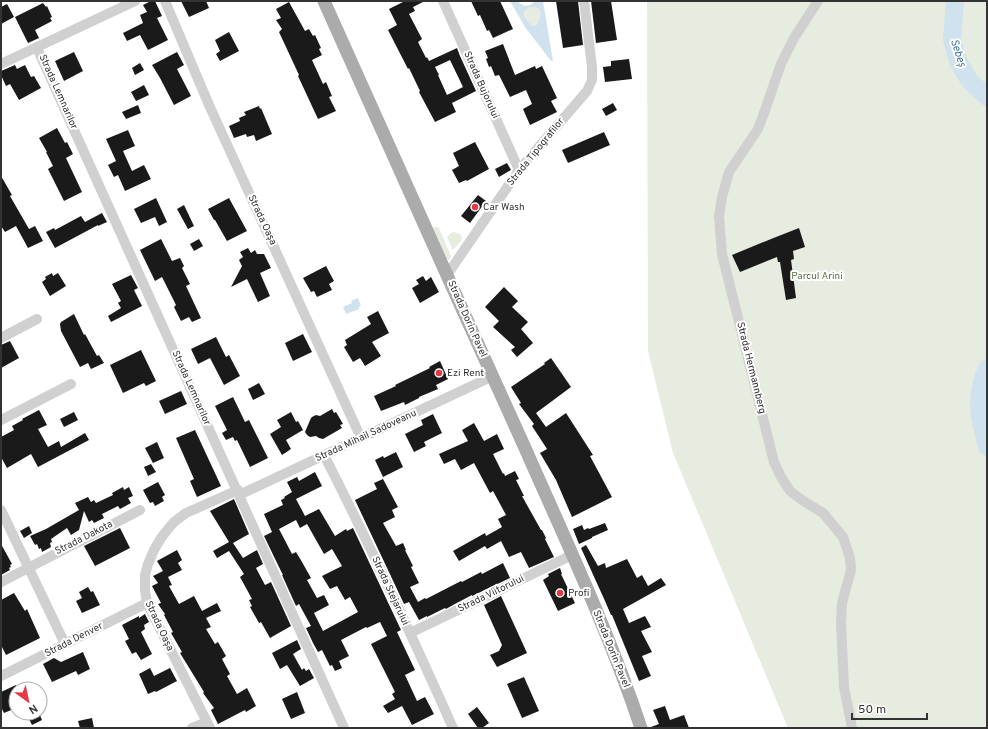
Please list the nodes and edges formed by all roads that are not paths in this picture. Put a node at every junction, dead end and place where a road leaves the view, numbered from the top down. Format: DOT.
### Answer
graph roads {
  1 [pos="135,1"];
  2 [pos="165,1"];
  3 [pos="324,1"];
  4 [pos="443,1"];
  5 [pos="584,1"];
  6 [pos="818,1"];
  7 [pos="37,48"];
  8 [pos="1,64"];
  9 [pos="519,170"];
  10 [pos="447,275"];
  11 [pos="37,319"];
  12 [pos="1,338"];
  13 [pos="493,376"];
  14 [pos="71,384"];
  15 [pos="1,420"];
  16 [pos="361,438"];
  17 [pos="324,455"];
  18 [pos="238,493"];
  19 [pos="1,510"];
  20 [pos="140,510"];
  21 [pos="572,555"];
  22 [pos="28,567"];
  23 [pos="1,582"];
  24 [pos="147,603"];
  25 [pos="410,633"];
  26 [pos="65,644"];
  27 [pos="1,676"];
  28 [pos="208,725"];
  29 [pos="192,728"];
  30 [pos="344,728"];
  31 [pos="453,728"];
  32 [pos="641,728"];
  33 [pos="852,728"];
  1 -- 7 [label="street"];
  2 -- 16 [label="street, Strada Oașa"];
  3 -- 10 [label="main road, Strada Dorin Pavel"];
  4 -- 9 [label="street, Strada Bujorului"];
  5 -- 9 [label="street, Strada Tipografilor"];
  6 -- 33 [label="street, Strada Hermannberg"];
  7 -- 8 [label="street"];
  7 -- 18 [label="street, Strada Lemnarilor"];
  9 -- 10 [label="street, Strada Tipografilor"];
  10 -- 13 [label="main road, Strada Dorin Pavel"];
  11 -- 12 [label="street"];
  13 -- 16 [label="street, Strada Mihail Sadoveanu"];
  13 -- 21 [label="main road, Strada Dorin Pavel"];
  14 -- 15 [label="street"];
  16 -- 17 [label="street, Strada Mihail Sadoveanu"];
  17 -- 18 [label="street, Strada Mihail Sadoveanu"];
  17 -- 25 [label="street, Strada Stejarului"];
  18 -- 24 [label="street, Strada Oașa"];
  18 -- 30 [label="street, Strada Lemnarilor"];
  19 -- 22 [label="street"];
  20 -- 22 [label="street, Strada Dakota"];
  21 -- 25 [label="street, Strada Viitorului"];
  21 -- 32 [label="main road, Strada Dorin Pavel"];
  22 -- 23 [label="street, Strada Dakota"];
  22 -- 26 [label="street"];
  24 -- 26 [label="street, Strada Denver"];
  24 -- 28 [label="street, Strada Oașa"];
  25 -- 31 [label="street, Strada Stejarului"];
  26 -- 27 [label="street, Strada Denver"];
  28 -- 29 [label="street"];
}
